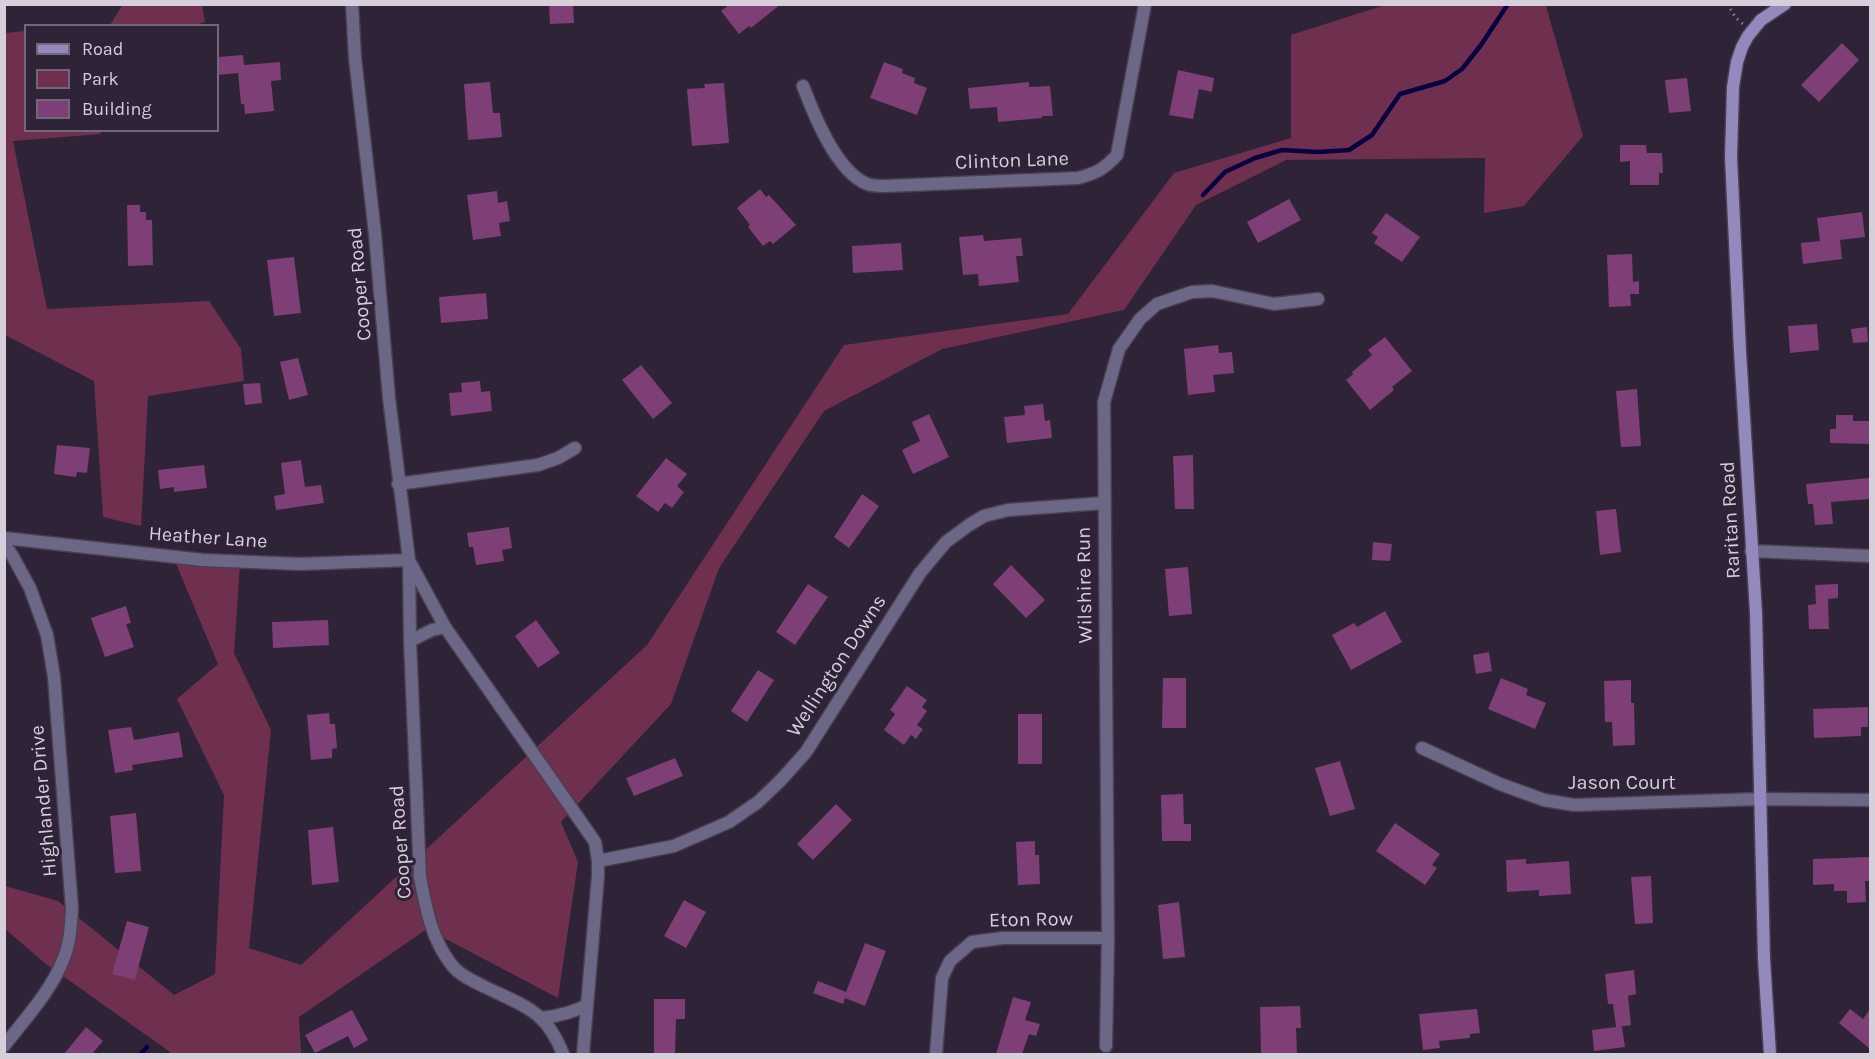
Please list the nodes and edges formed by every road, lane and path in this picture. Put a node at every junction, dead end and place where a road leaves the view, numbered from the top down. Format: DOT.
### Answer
graph roads {
  1 [pos="352,4"];
  2 [pos="1145,4"];
  3 [pos="1727,4"];
  4 [pos="1785,4"];
  5 [pos="1751,31"];
  6 [pos="802,86"];
  7 [pos="1317,299"];
  8 [pos="575,448"];
  9 [pos="398,484"];
  10 [pos="1104,503"];
  11 [pos="4,538"];
  12 [pos="4,544"];
  13 [pos="1751,551"];
  14 [pos="1870,556"];
  15 [pos="409,560"];
  16 [pos="445,627"];
  17 [pos="410,641"];
  18 [pos="1422,748"];
  19 [pos="1760,799"];
  20 [pos="1870,800"];
  21 [pos="598,861"];
  22 [pos="1108,938"];
  23 [pos="587,1005"];
  24 [pos="542,1018"];
  25 [pos="4,1046"];
  26 [pos="1106,1046"];
  27 [pos="563,1054"];
  28 [pos="582,1054"];
  29 [pos="936,1054"];
  30 [pos="1770,1054"];
  1 -- 9 [label="street, Cooper Road"];
  2 -- 6 [label="street, Clinton Lane"];
  3 -- 5 [label="path"];
  4 -- 5 [label="street, Raritan Road"];
  5 -- 13 [label="street, Raritan Road"];
  7 -- 10 [label="street, Wilshire Run"];
  8 -- 9 [label="street"];
  9 -- 15 [label="street, Cooper Road"];
  10 -- 21 [label="street, Wellington Downs"];
  10 -- 22 [label="street, Wilshire Run"];
  11 -- 15 [label="street, Heather Lane"];
  12 -- 25 [label="street, Highlander Drive"];
  13 -- 14 [label="street"];
  13 -- 19 [label="street, Raritan Road"];
  15 -- 16 [label="street, Cooper Road"];
  15 -- 17 [label="street, Cooper Road"];
  16 -- 17 [label="street"];
  16 -- 21 [label="street, Cooper Road"];
  17 -- 24 [label="street, Cooper Road"];
  18 -- 19 [label="street, Jason Court"];
  19 -- 20 [label="street, Jason Court"];
  19 -- 30 [label="street, Raritan Road"];
  21 -- 23 [label="street, Cooper Road"];
  22 -- 26 [label="street, Wilshire Run"];
  22 -- 29 [label="street, Eton Row"];
  23 -- 24 [label="street"];
  23 -- 28 [label="street, Cooper Road"];
  24 -- 27 [label="street, Cooper Road"];
}
